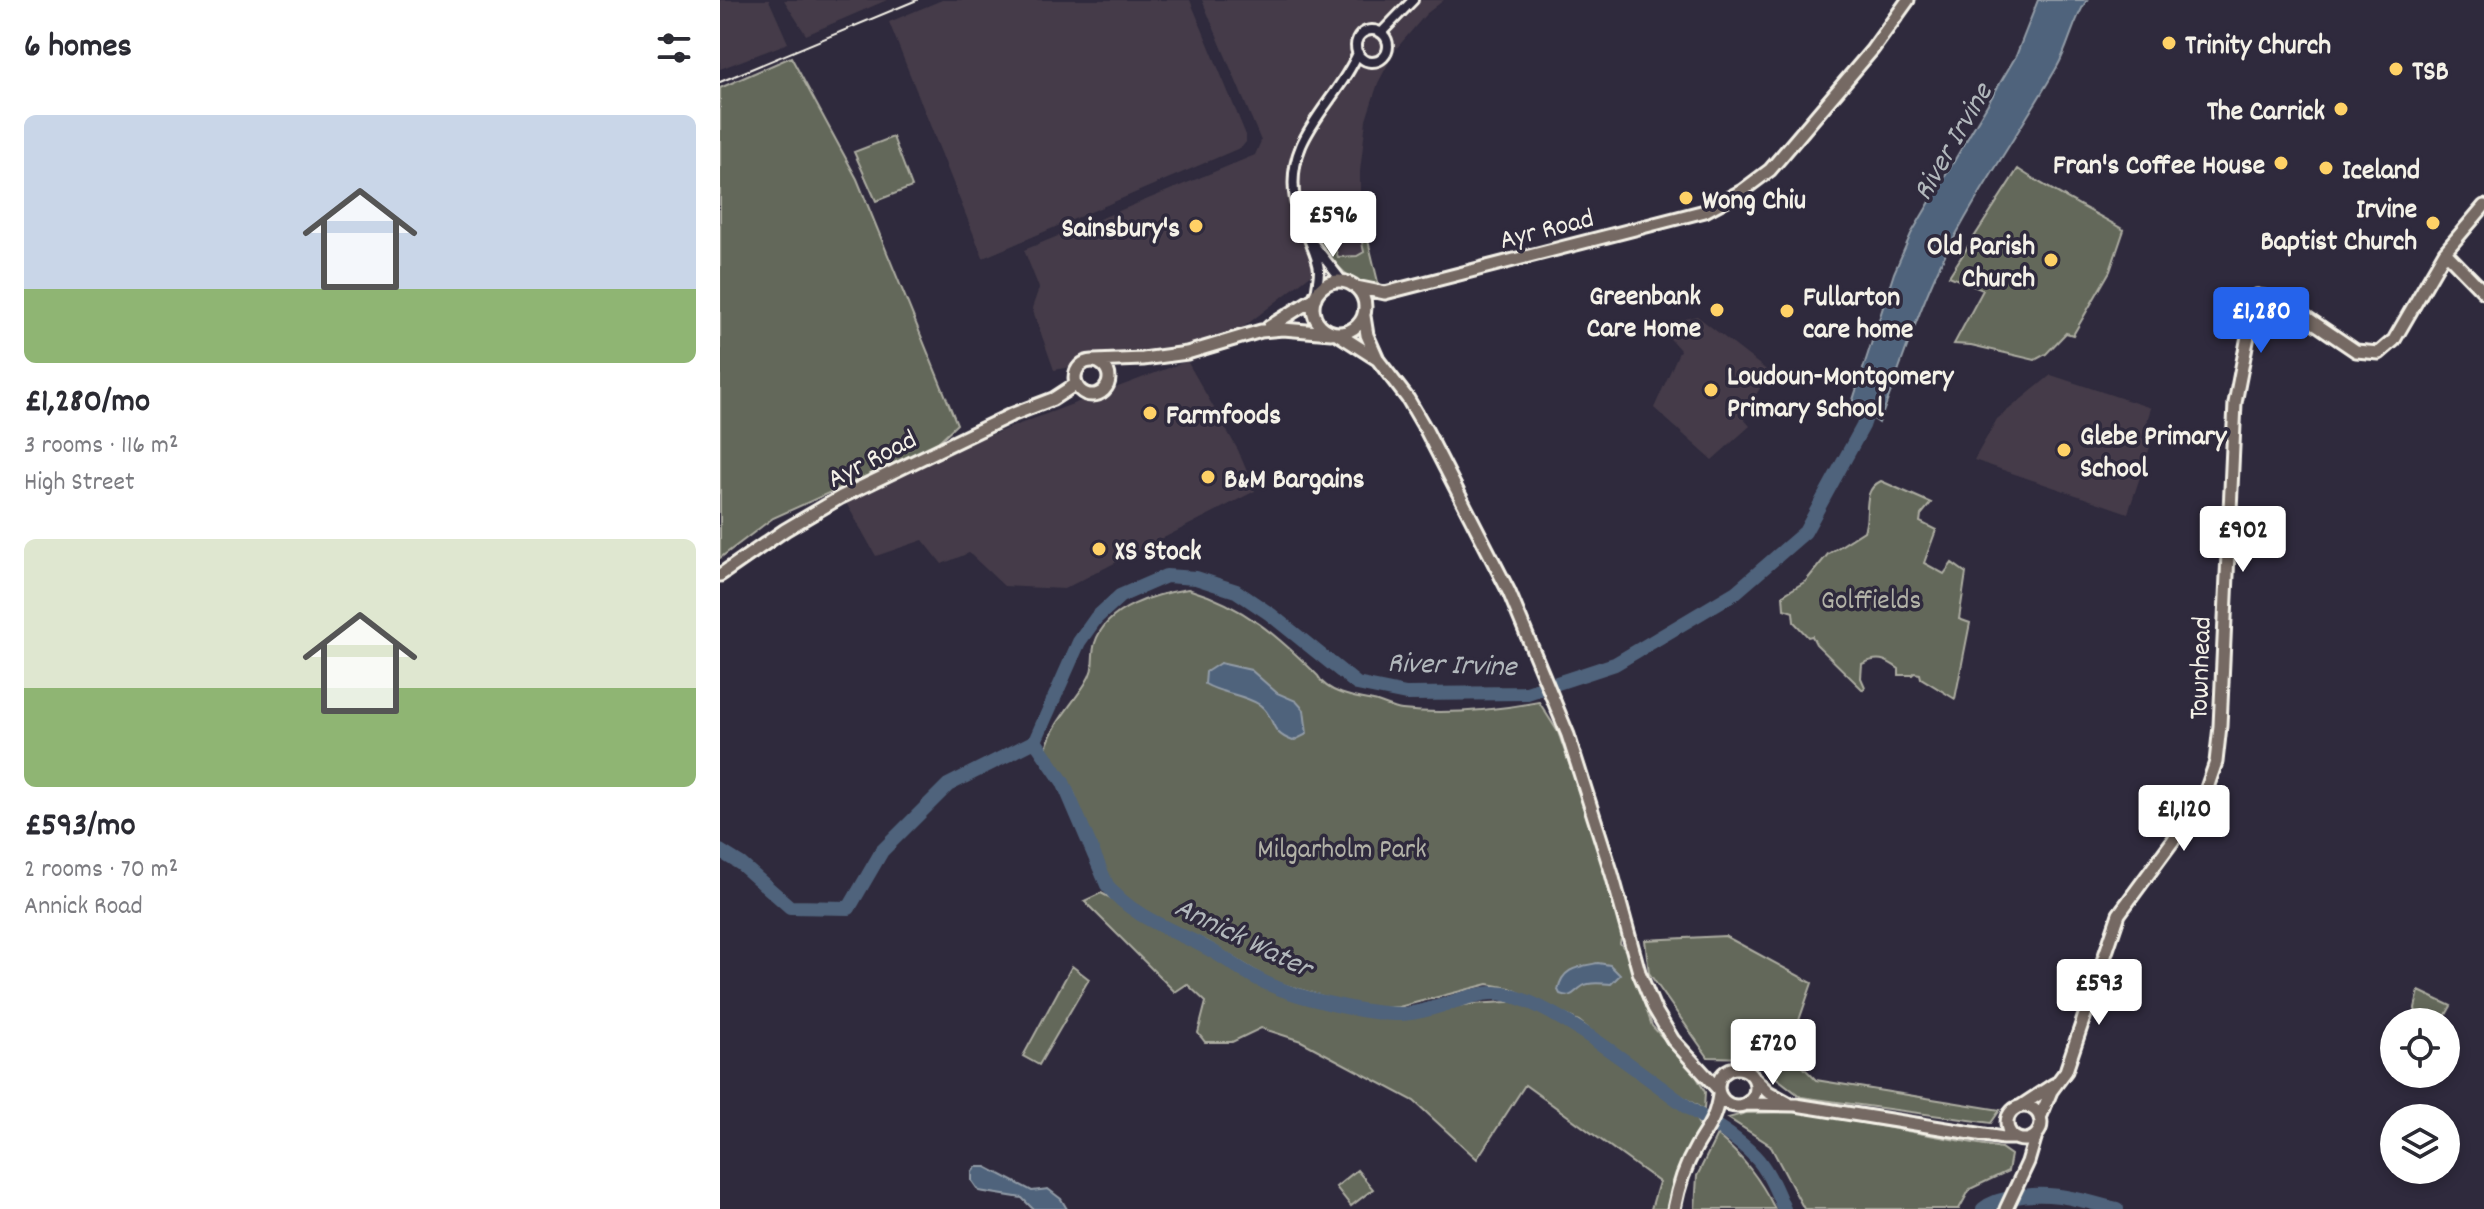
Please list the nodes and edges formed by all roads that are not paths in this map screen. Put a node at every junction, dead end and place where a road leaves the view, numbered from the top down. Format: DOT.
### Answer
graph roads {
  1 [pos="1413,0"];
  2 [pos="1905,2"];
  3 [pos="1384,36"];
  4 [pos="1358,53"];
  5 [pos="1369,62"];
  6 [pos="1348,76"];
  7 [pos="2484,206"];
  8 [pos="1304,232"];
  9 [pos="2445,252"];
  10 [pos="1342,281"];
  11 [pos="1356,287"];
  12 [pos="2484,292"];
  13 [pos="1385,293"];
  14 [pos="1315,296"];
  15 [pos="1365,314"];
  16 [pos="1261,331"];
  17 [pos="1335,333"];
  18 [pos="1143,359"];
  19 [pos="1378,360"];
  20 [pos="1094,361"];
  21 [pos="1109,378"];
  22 [pos="1076,384"];
  23 [pos="1087,394"];
  24 [pos="1053,399"];
  25 [pos="720,575"];
  26 [pos="1700,1068"];
  27 [pos="1726,1070"];
  28 [pos="1755,1079"];
  29 [pos="2058,1082"];
  30 [pos="1718,1091"];
  31 [pos="1740,1105"];
  32 [pos="1796,1105"];
  33 [pos="2021,1106"];
  34 [pos="1716,1116"];
  35 [pos="2040,1118"];
  36 [pos="2007,1122"];
  37 [pos="1981,1133"];
  38 [pos="2036,1134"];
  39 [pos="2017,1138"];
  40 [pos="2028,1162"];
  41 [pos="2006,1208"];
  42 [pos="1674,1209"];
  1 -- 3 [label="street"];
  2 -- 13 [label="main road, Ayr Road"];
  3 -- 4 [label="street"];
  3 -- 5 [label="street"];
  4 -- 5 [label="street"];
  4 -- 6 [label="street"];
  5 -- 6 [label="street"];
  6 -- 8 [label="street"];
  7 -- 9 [label="main road"];
  8 -- 10 [label="street"];
  8 -- 14 [label="street"];
  9 -- 12 [label="main road"];
  9 -- 29 [label="main road, Townhead"];
  10 -- 11 [label="main road"];
  10 -- 14 [label="main road"];
  11 -- 13 [label="main road"];
  11 -- 15 [label="main road"];
  13 -- 15 [label="main road"];
  14 -- 16 [label="main road"];
  14 -- 17 [label="main road"];
  15 -- 17 [label="main road"];
  15 -- 19 [label="main road"];
  16 -- 17 [label="main road"];
  16 -- 18 [label="main road"];
  17 -- 19 [label="main road"];
  18 -- 20 [label="main road"];
  18 -- 21 [label="main road"];
  19 -- 26 [label="main road"];
  20 -- 21 [label="main road"];
  20 -- 22 [label="main road"];
  21 -- 23 [label="main road"];
  22 -- 23 [label="main road"];
  22 -- 24 [label="main road, Ayr Road"];
  23 -- 24 [label="main road, Ayr Road"];
  24 -- 25 [label="main road, Ayr Road"];
  26 -- 27 [label="main road"];
  26 -- 30 [label="main road"];
  27 -- 28 [label="main road"];
  27 -- 30 [label="main road"];
  28 -- 31 [label="main road"];
  28 -- 32 [label="main road"];
  29 -- 33 [label="main road"];
  29 -- 35 [label="main road, Townhead"];
  30 -- 31 [label="main road"];
  30 -- 34 [label="main road"];
  31 -- 32 [label="main road"];
  31 -- 34 [label="main road"];
  32 -- 37 [label="main road"];
  33 -- 35 [label="main road"];
  33 -- 36 [label="main road"];
  34 -- 42 [label="main road"];
  35 -- 38 [label="main road"];
  36 -- 37 [label="main road"];
  36 -- 39 [label="main road"];
  37 -- 39 [label="main road"];
  38 -- 39 [label="main road"];
  38 -- 40 [label="main road"];
  39 -- 40 [label="main road"];
  40 -- 41 [label="main road"];
}
